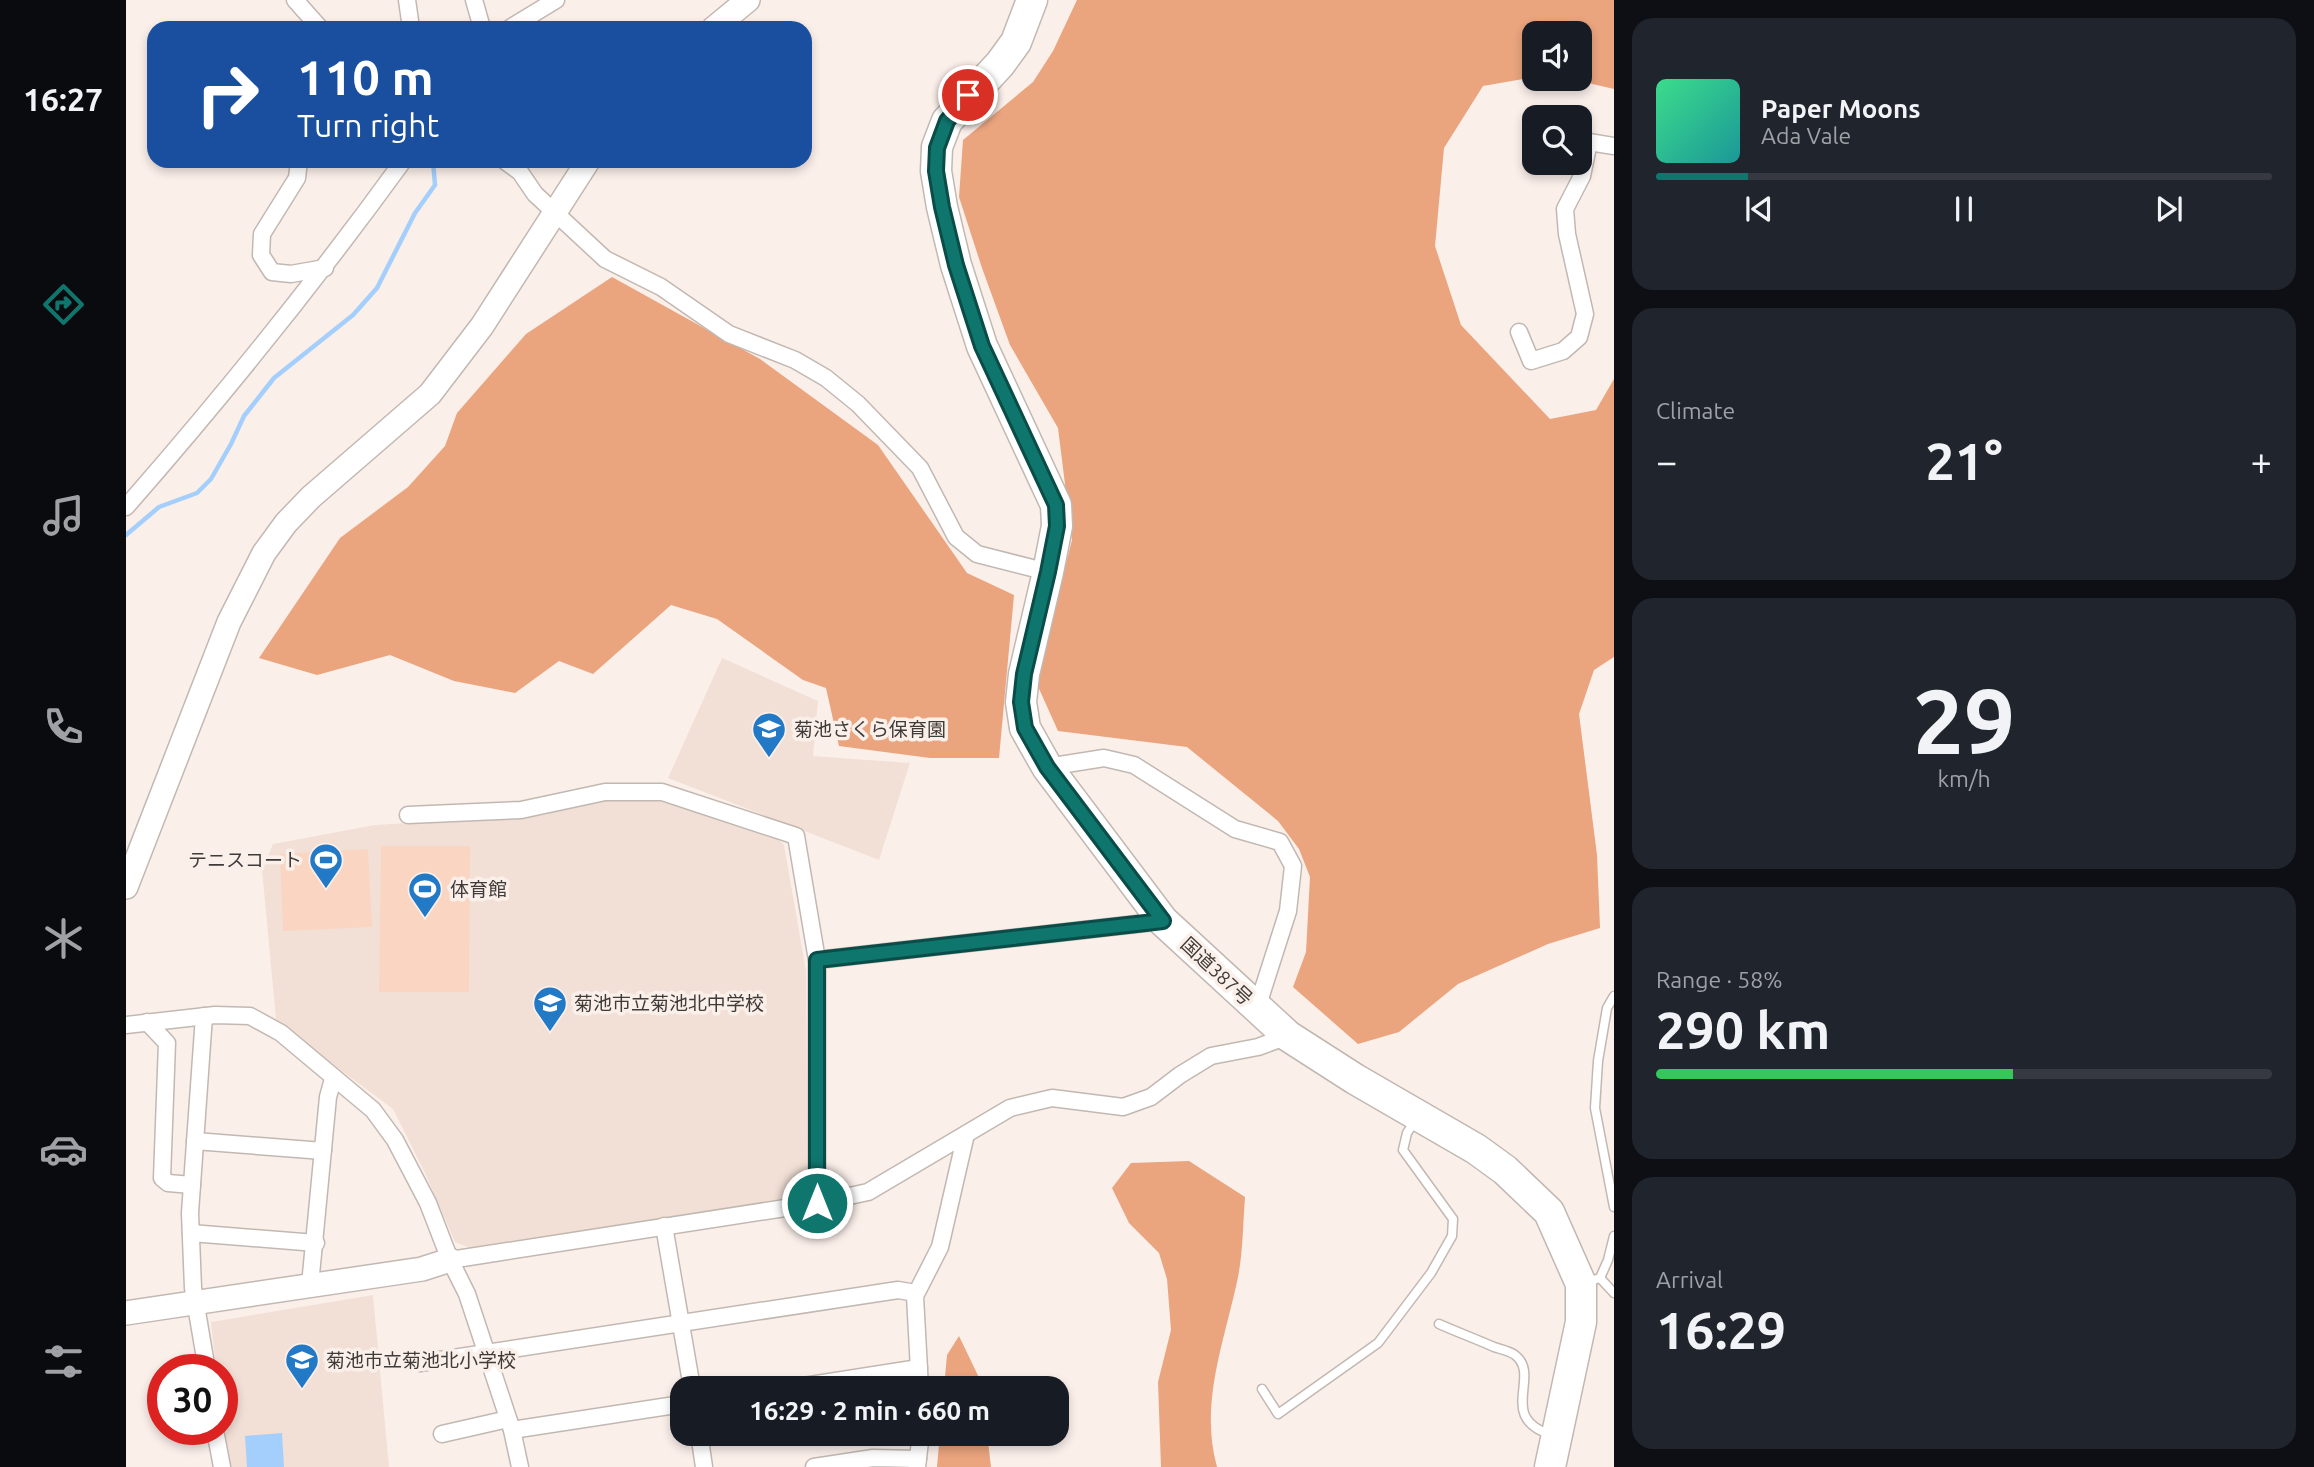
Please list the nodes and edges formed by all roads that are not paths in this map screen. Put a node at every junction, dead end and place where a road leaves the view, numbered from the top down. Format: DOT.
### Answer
graph roads {
  1 [pos="295,0"];
  2 [pos="408,0"];
  3 [pos="474,0"];
  4 [pos="556,0"];
  5 [pos="748,0"];
  6 [pos="1032,0"];
  7 [pos="314,21"];
  8 [pos="410,21"];
  9 [pos="480,21"];
  10 [pos="522,21"];
  11 [pos="722,21"];
  12 [pos="1614,146"];
  13 [pos="298,168"];
  14 [pos="397,168"];
  15 [pos="515,168"];
  16 [pos="583,168"];
  17 [pos="554,212"];
  18 [pos="325,268"];
  19 [pos="1519,332"];
  20 [pos="126,507"];
  21 [pos="1048,572"];
  22 [pos="1047,767"];
  23 [pos="408,814"];
  24 [pos="126,887"];
  25 [pos="1163,921"];
  26 [pos="817,960"];
  27 [pos="1614,996"];
  28 [pos="1257,1008"];
  29 [pos="204,1016"];
  30 [pos="147,1022"];
  31 [pos="126,1025"];
  32 [pos="1288,1035"];
  33 [pos="333,1079"];
  34 [pos="1419,1116"];
  35 [pos="966,1134"];
  36 [pos="195,1141"];
  37 [pos="323,1151"];
  38 [pos="192,1185"];
  39 [pos="817,1203"];
  40 [pos="1614,1207"];
  41 [pos="664,1226"];
  42 [pos="191,1234"];
  43 [pos="1614,1236"];
  44 [pos="316,1243"];
  45 [pos="450,1260"];
  46 [pos="1590,1281"];
  47 [pos="310,1285"];
  48 [pos="916,1293"];
  49 [pos="1614,1293"];
  50 [pos="195,1302"];
  51 [pos="126,1313"];
  52 [pos="683,1323"];
  53 [pos="1439,1324"];
  54 [pos="204,1354"];
  55 [pos="486,1354"];
  56 [pos="420,1363"];
  57 [pos="919,1368"];
  58 [pos="690,1376"];
  59 [pos="868,1376"];
  60 [pos="919,1376"];
  61 [pos="1262,1389"];
  62 [pos="670,1405"];
  63 [pos="510,1424"];
  64 [pos="442,1434"];
  65 [pos="1555,1436"];
  66 [pos="218,1445"];
  67 [pos="701,1446"];
  68 [pos="917,1463"];
  69 [pos="222,1467"];
  70 [pos="520,1467"];
  71 [pos="704,1467"];
  72 [pos="814,1467"];
  73 [pos="1550,1467"];
  1 -- 7 [label="street"];
  2 -- 8 [label="street"];
  3 -- 9 [label="street"];
  4 -- 10 [label="street"];
  5 -- 11 [label="street"];
  6 -- 21 [label="highway, 国道387号"];
  12 -- 19 [label="street"];
  13 -- 18 [label="street"];
  14 -- 18 [label="street"];
  15 -- 17 [label="street"];
  16 -- 17 [label="street"];
  17 -- 21 [label="street"];
  17 -- 24 [label="street"];
  18 -- 20 [label="street"];
  21 -- 22 [label="highway, 国道387号"];
  22 -- 25 [label="highway, 国道387号"];
  22 -- 28 [label="street"];
  23 -- 26 [label="street"];
  25 -- 26 [label="street"];
  25 -- 28 [label="highway, 国道387号"];
  26 -- 39 [label="street"];
  27 -- 40 [label="lane"];
  28 -- 32 [label="highway, 国道387号"];
  29 -- 30 [label="street"];
  29 -- 33 [label="street"];
  29 -- 36 [label="street"];
  30 -- 31 [label="street"];
  30 -- 38 [label="street"];
  32 -- 34 [label="highway, 国道387号"];
  32 -- 35 [label="street"];
  33 -- 37 [label="street"];
  33 -- 45 [label="street"];
  34 -- 46 [label="highway, 国道387号"];
  34 -- 61 [label="lane"];
  35 -- 39 [label="street"];
  35 -- 48 [label="street"];
  36 -- 37 [label="street"];
  36 -- 38 [label="street"];
  37 -- 44 [label="street"];
  38 -- 42 [label="street"];
  39 -- 41 [label="street"];
  41 -- 45 [label="street"];
  41 -- 52 [label="street"];
  42 -- 44 [label="street"];
  42 -- 50 [label="street"];
  43 -- 46 [label="lane"];
  44 -- 47 [label="street"];
  45 -- 47 [label="street"];
  45 -- 55 [label="street"];
  46 -- 49 [label="lane"];
  46 -- 65 [label="highway, 国道387号"];
  47 -- 50 [label="street"];
  48 -- 52 [label="street"];
  48 -- 57 [label="street"];
  50 -- 51 [label="street"];
  50 -- 54 [label="street"];
  52 -- 55 [label="street"];
  52 -- 58 [label="street"];
  53 -- 65 [label="lane"];
  55 -- 56 [label="street"];
  55 -- 63 [label="street"];
  57 -- 59 [label="street"];
  57 -- 60 [label="street"];
  62 -- 63 [label="street"];
  63 -- 64 [label="street"];
  63 -- 70 [label="street"];
  65 -- 73 [label="highway, 国道387号"];
  66 -- 69 [label="street"];
  67 -- 71 [label="street"];
  68 -- 72 [label="street"];
}
